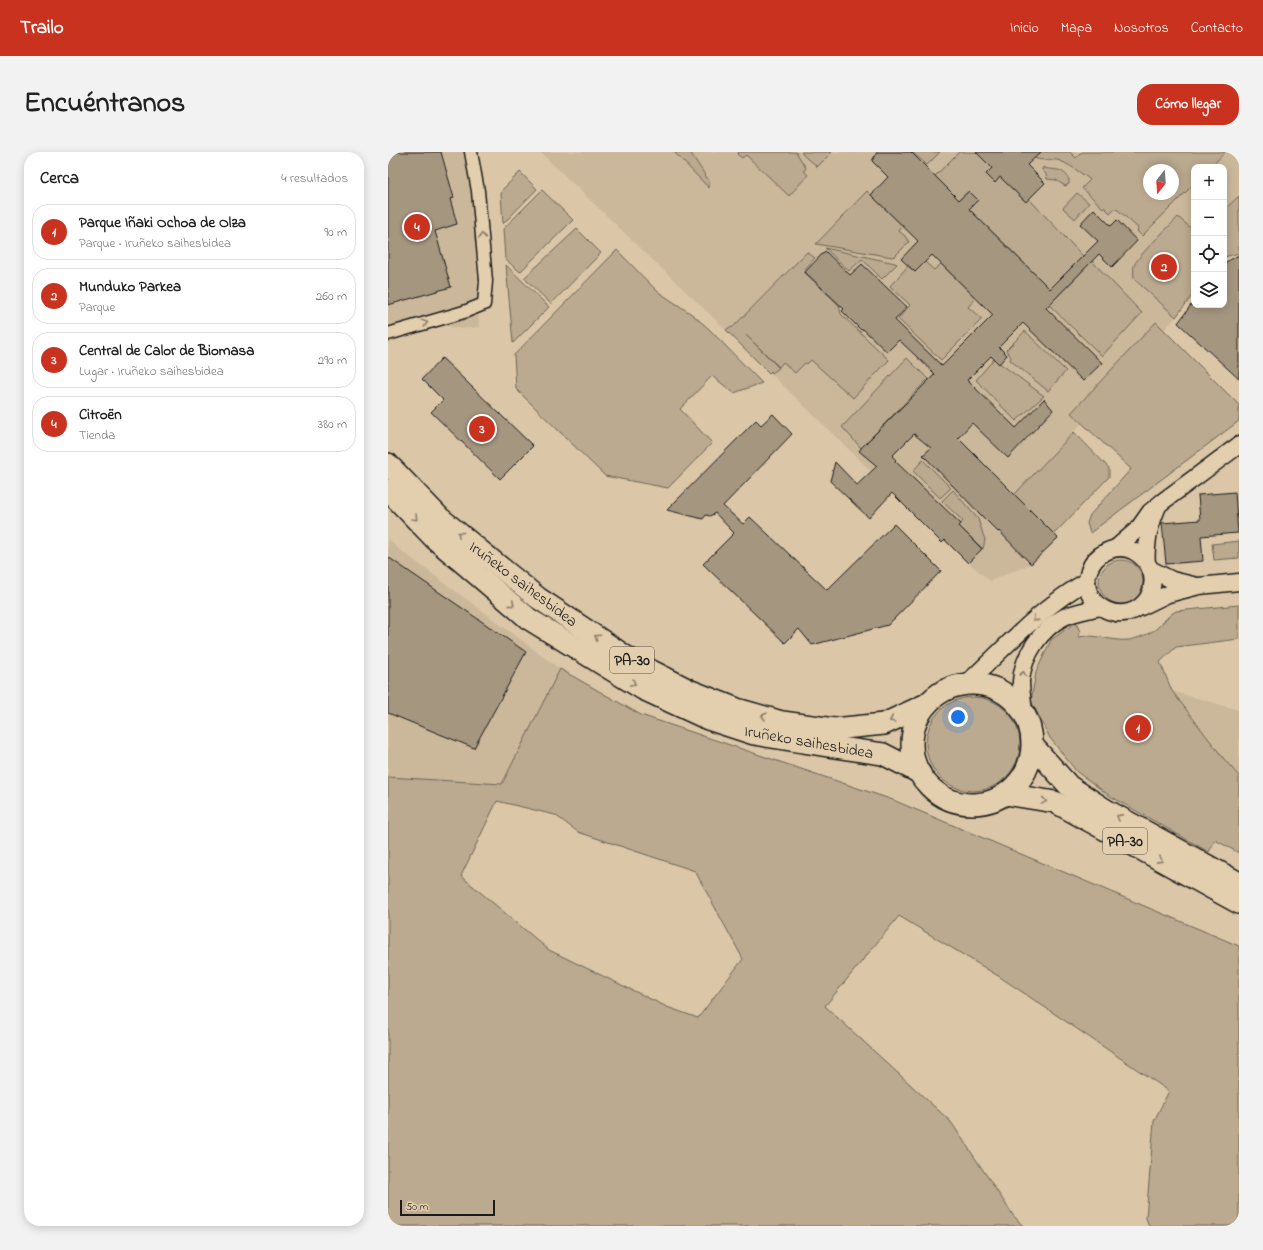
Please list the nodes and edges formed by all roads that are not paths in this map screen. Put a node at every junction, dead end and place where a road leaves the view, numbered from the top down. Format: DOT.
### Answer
graph roads {
  1 [pos="471,152"];
  2 [pos="388,334"];
  3 [pos="1239,445"];
  4 [pos="388,464"];
  5 [pos="388,490"];
  6 [pos="1158,506"];
  7 [pos="1116,548"];
  8 [pos="1149,566"];
  9 [pos="1087,581"];
  10 [pos="1239,582"];
  11 [pos="1199,586"];
  12 [pos="1100,607"];
  13 [pos="1136,610"];
  14 [pos="966,684"];
  15 [pos="927,704"];
  16 [pos="1024,712"];
  17 [pos="1033,746"];
  18 [pos="920,774"];
  19 [pos="1006,794"];
  20 [pos="1239,883"];
  21 [pos="1239,903"];
  2 -- 1 [label="street, one-way"];
  3 -- 6 [label="main road"];
  15 -- 4 [label="highway, Iruñeko saihesbidea / PA-30, one-way"];
  5 -- 18 [label="highway, Iruñeko saihesbidea / PA-30, one-way"];
  6 -- 7 [label="main road"];
  6 -- 8 [label="main road"];
  7 -- 8 [label="main road"];
  7 -- 9 [label="main road"];
  8 -- 11 [label="main road"];
  8 -- 13 [label="main road"];
  9 -- 12 [label="main road"];
  9 -- 14 [label="main road, one-way"];
  10 -- 11 [label="main road"];
  11 -- 13 [label="main road"];
  12 -- 13 [label="main road"];
  16 -- 12 [label="main road, one-way"];
  14 -- 15 [label="highway, PA-30"];
  14 -- 16 [label="highway, PA-30"];
  15 -- 18 [label="highway, PA-30"];
  16 -- 17 [label="highway, PA-30"];
  17 -- 19 [label="highway, PA-30"];
  20 -- 17 [label="highway, PA-30, one-way"];
  18 -- 19 [label="highway, PA-30"];
  19 -- 21 [label="highway, PA-30, one-way"];
}
